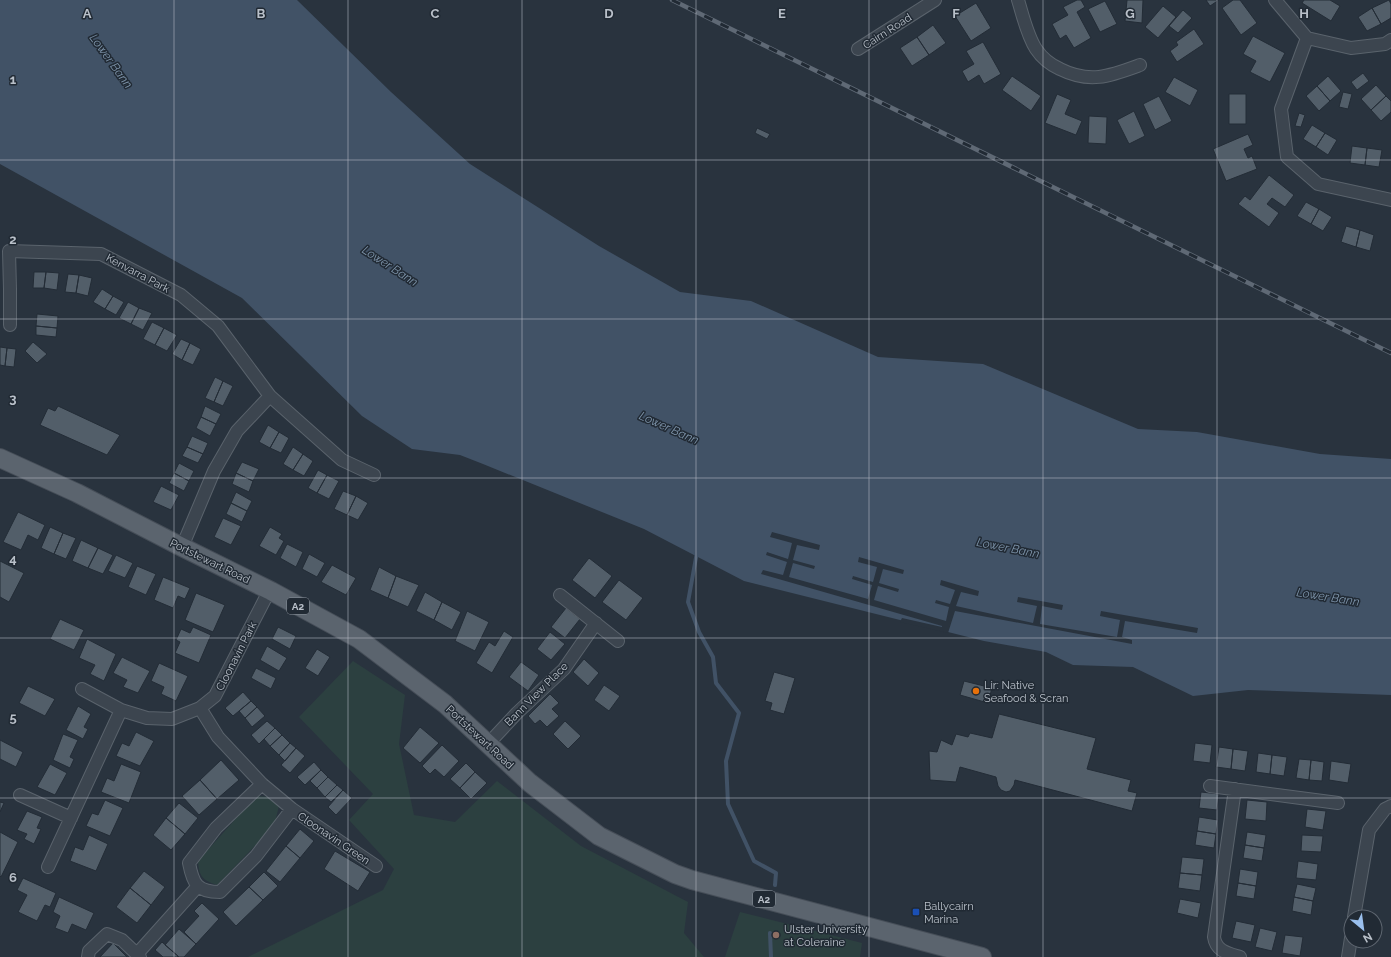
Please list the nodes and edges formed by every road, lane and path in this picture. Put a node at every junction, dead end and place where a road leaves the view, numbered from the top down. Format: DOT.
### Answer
graph roads {
  1 [pos="935,0"];
  2 [pos="1018,0"];
  3 [pos="1275,0"];
  4 [pos="1307,38"];
  5 [pos="1389,45"];
  6 [pos="858,49"];
  7 [pos="1140,65"];
  8 [pos="1391,200"];
  9 [pos="10,325"];
  10 [pos="270,396"];
  11 [pos="0,458"];
  12 [pos="374,475"];
  13 [pos="182,548"];
  14 [pos="271,591"];
  15 [pos="560,595"];
  16 [pos="596,623"];
  17 [pos="618,641"];
  18 [pos="82,688"];
  19 [pos="200,708"];
  20 [pos="121,710"];
  21 [pos="488,744"];
  22 [pos="262,784"];
  23 [pos="1210,786"];
  24 [pos="1235,790"];
  25 [pos="20,795"];
  26 [pos="1338,803"];
  27 [pos="1391,806"];
  28 [pos="292,809"];
  29 [pos="71,818"];
  30 [pos="376,866"];
  31 [pos="48,867"];
  32 [pos="198,886"];
  33 [pos="1355,909"];
  34 [pos="139,956"];
  35 [pos="88,957"];
  36 [pos="982,957"];
  37 [pos="1240,957"];
  1 -- 6 [label="street, Cairn Road"];
  2 -- 7 [label="street"];
  3 -- 4 [label="street"];
  4 -- 5 [label="street"];
  4 -- 8 [label="street"];
  9 -- 10 [label="street, Kenvarra Park"];
  10 -- 12 [label="street, Kenvarra Park"];
  10 -- 13 [label="street"];
  11 -- 13 [label="main road, Portstewart Road / A2"];
  13 -- 14 [label="main road, Portstewart Road / A2"];
  14 -- 19 [label="street, Cloonavin Park"];
  14 -- 21 [label="main road, Portstewart Road / A2"];
  15 -- 16 [label="street"];
  16 -- 17 [label="street"];
  16 -- 21 [label="street, Bann View Place"];
  18 -- 20 [label="street, Cloonavin Park"];
  19 -- 20 [label="street, Cloonavin Park"];
  19 -- 22 [label="street, Cloonavin Green"];
  20 -- 29 [label="street"];
  21 -- 36 [label="main road, Portstewart Road / A2"];
  22 -- 28 [label="street, Cloonavin Green"];
  22 -- 32 [label="street"];
  23 -- 24 [label="street"];
  24 -- 26 [label="street"];
  24 -- 37 [label="street"];
  25 -- 29 [label="street"];
  27 -- 33 [label="street"];
  28 -- 30 [label="street, Cloonavin Green"];
  28 -- 32 [label="street, Cloonavin Green"];
  29 -- 31 [label="street"];
  32 -- 34 [label="street"];
  34 -- 35 [label="street"];
}
